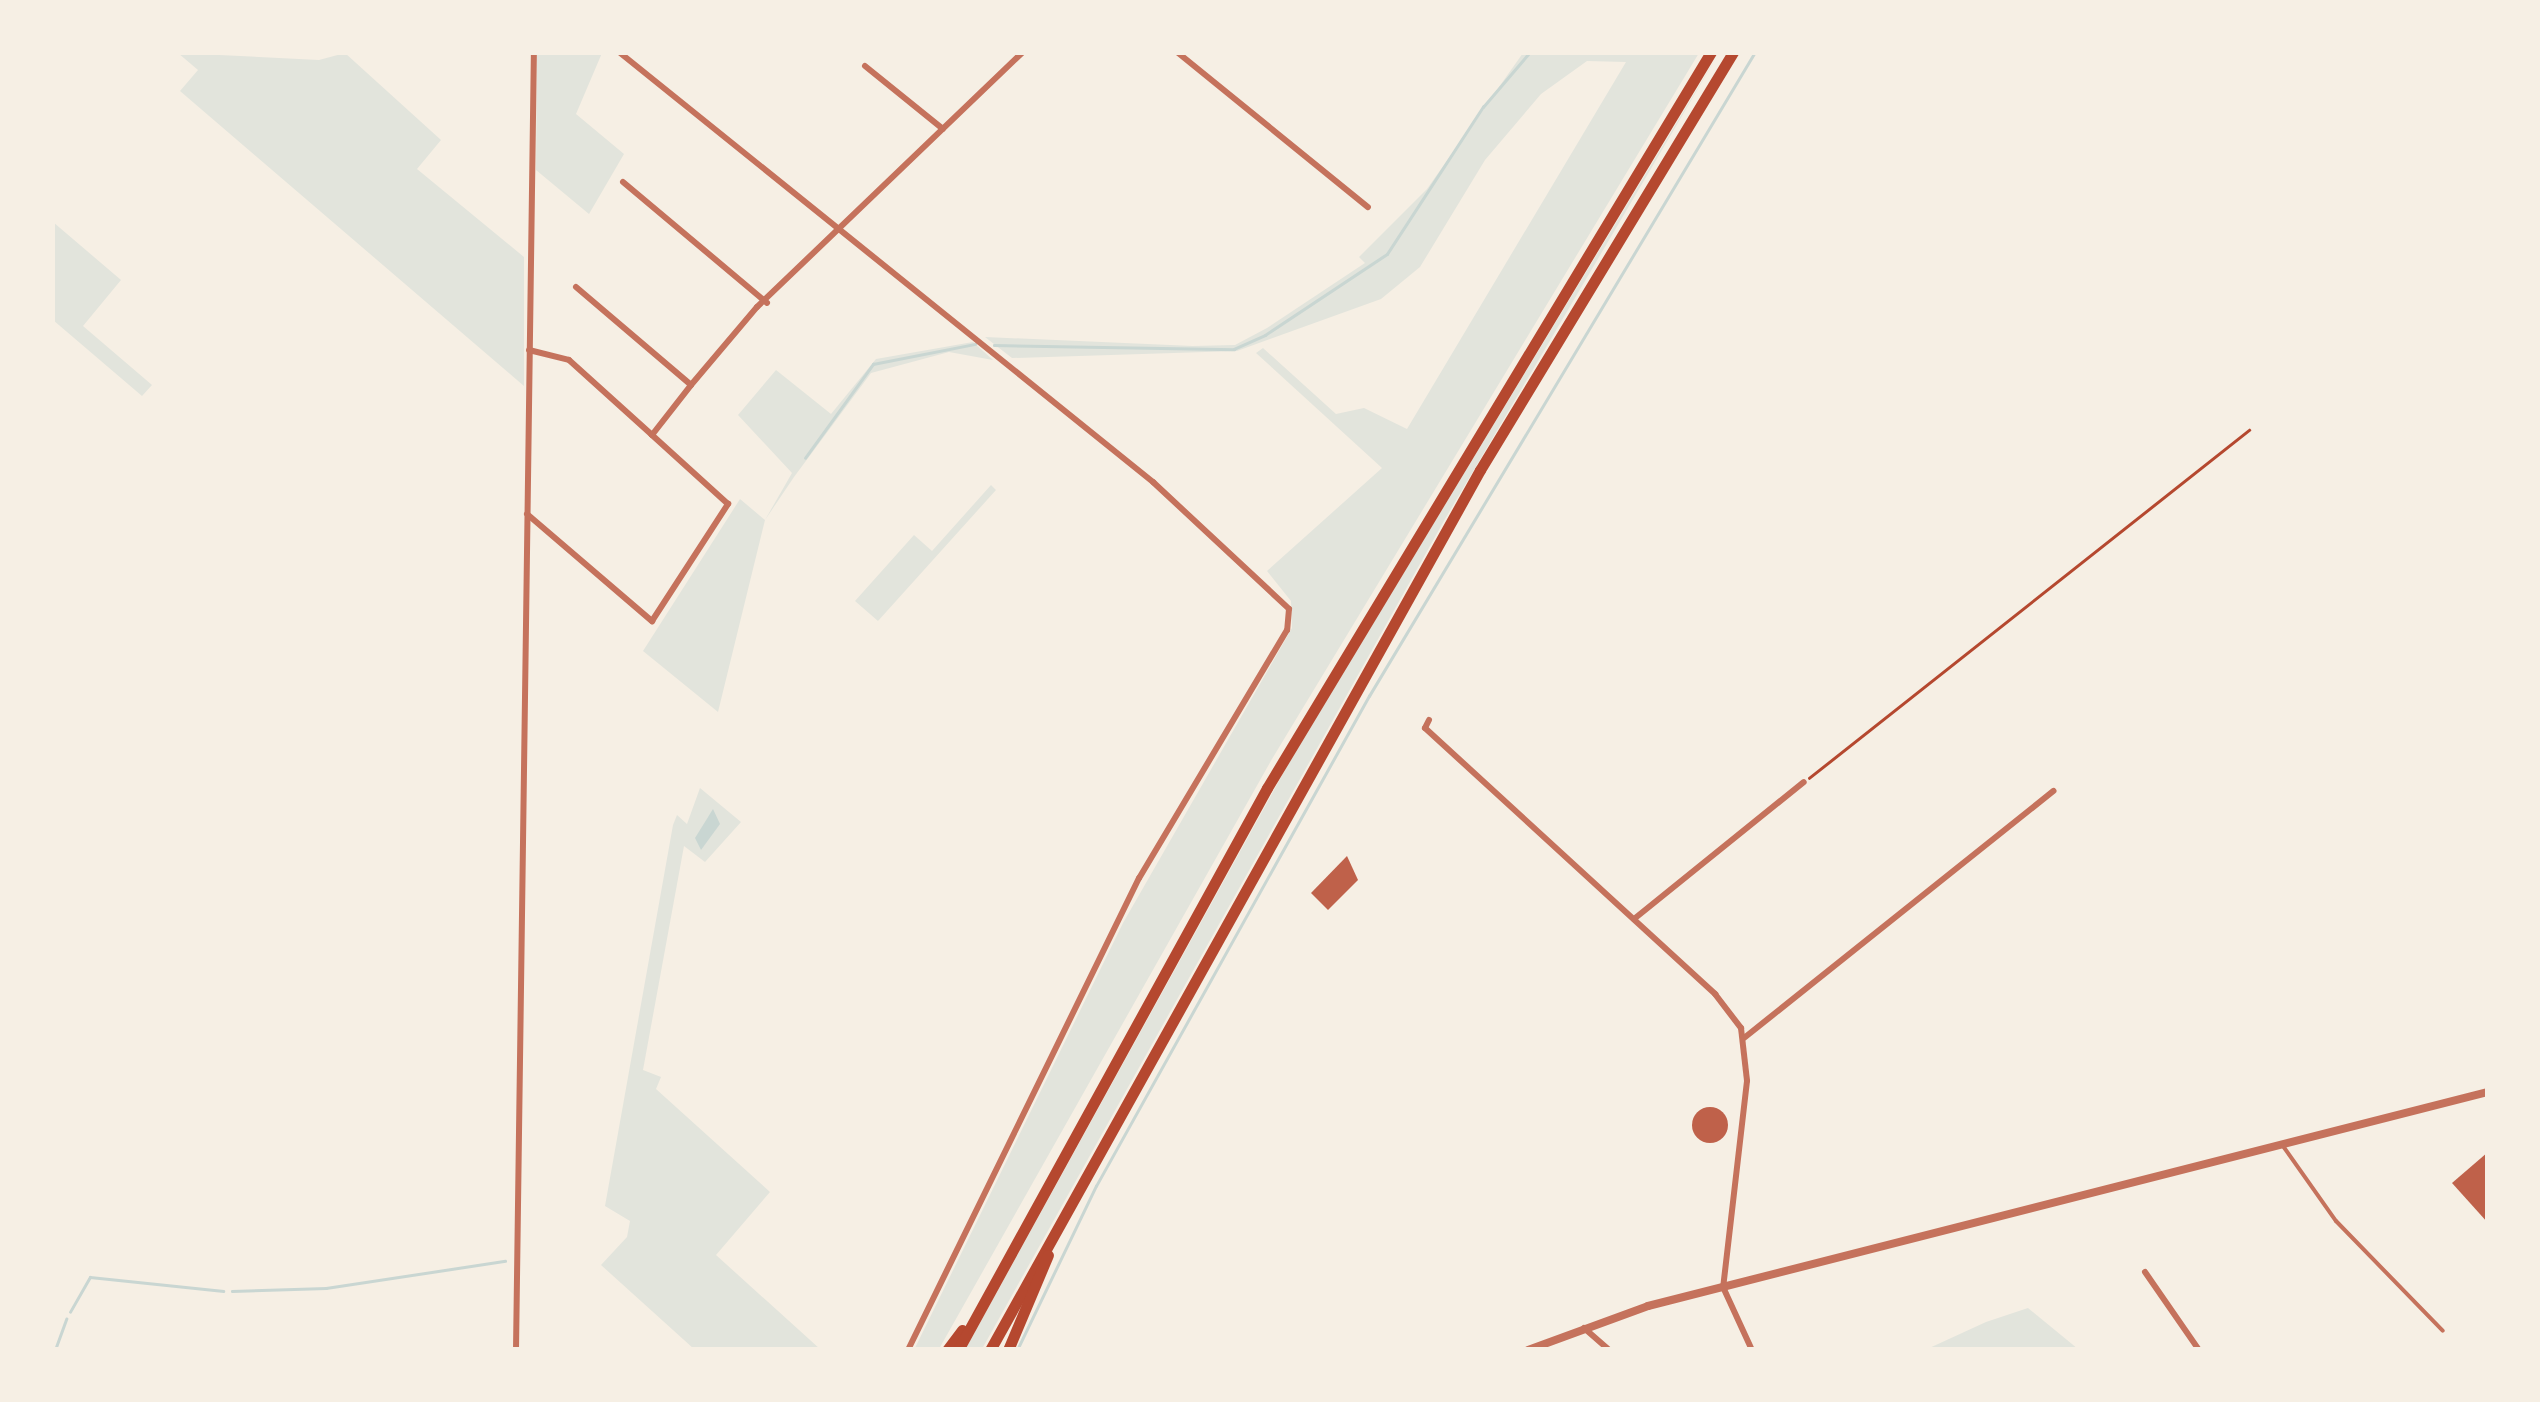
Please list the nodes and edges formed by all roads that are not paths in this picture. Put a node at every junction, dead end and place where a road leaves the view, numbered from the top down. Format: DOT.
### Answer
graph roads {
  1 [pos="534,52"];
  2 [pos="618,52"];
  3 [pos="1023,52"];
  4 [pos="1177,52"];
  5 [pos="1711,52"];
  6 [pos="1733,52"];
  7 [pos="628,56"];
  8 [pos="864,66"];
  9 [pos="943,129"];
  10 [pos="622,182"];
  11 [pos="1368,207"];
  12 [pos="838,228"];
  13 [pos="576,287"];
  14 [pos="766,303"];
  15 [pos="529,350"];
  16 [pos="691,384"];
  17 [pos="652,434"];
  18 [pos="527,514"];
  19 [pos="1429,720"];
  20 [pos="1804,782"];
  21 [pos="2053,791"];
  22 [pos="1634,919"];
  23 [pos="1744,1038"];
  24 [pos="2488,1092"];
  25 [pos="2281,1144"];
  26 [pos="1080,1182"];
  27 [pos="2145,1272"];
  28 [pos="1723,1287"];
  29 [pos="982,1302"];
  30 [pos="1584,1328"];
  31 [pos="2443,1331"];
  32 [pos="516,1350"];
  33 [pos="908,1350"];
  34 [pos="948,1350"];
  35 [pos="958,1350"];
  36 [pos="990,1350"];
  37 [pos="1008,1350"];
  38 [pos="1528,1350"];
  39 [pos="1609,1350"];
  40 [pos="1752,1350"];
  41 [pos="2199,1350"];
  1 -- 15 [label="street"];
  2 -- 7 [label="street"];
  3 -- 9 [label="street"];
  4 -- 11 [label="street"];
  5 -- 29 [label="highway"];
  6 -- 26 [label="highway"];
  7 -- 12 [label="street"];
  8 -- 9 [label="street"];
  9 -- 12 [label="street"];
  10 -- 14 [label="street"];
  12 -- 14 [label="street"];
  12 -- 33 [label="street"];
  13 -- 16 [label="street"];
  14 -- 16 [label="street"];
  15 -- 17 [label="street"];
  15 -- 18 [label="street"];
  16 -- 17 [label="street"];
  17 -- 18 [label="street"];
  18 -- 32 [label="street"];
  19 -- 22 [label="street"];
  20 -- 22 [label="street"];
  21 -- 23 [label="street"];
  22 -- 23 [label="street"];
  23 -- 28 [label="street"];
  24 -- 25 [label="street"];
  25 -- 28 [label="street"];
  25 -- 31 [label="lane"];
  26 -- 36 [label="highway"];
  26 -- 37 [label="highway"];
  27 -- 41 [label="street"];
  28 -- 30 [label="street"];
  28 -- 40 [label="street"];
  29 -- 34 [label="highway"];
  29 -- 35 [label="highway"];
  30 -- 38 [label="street"];
  30 -- 39 [label="street"];
}
